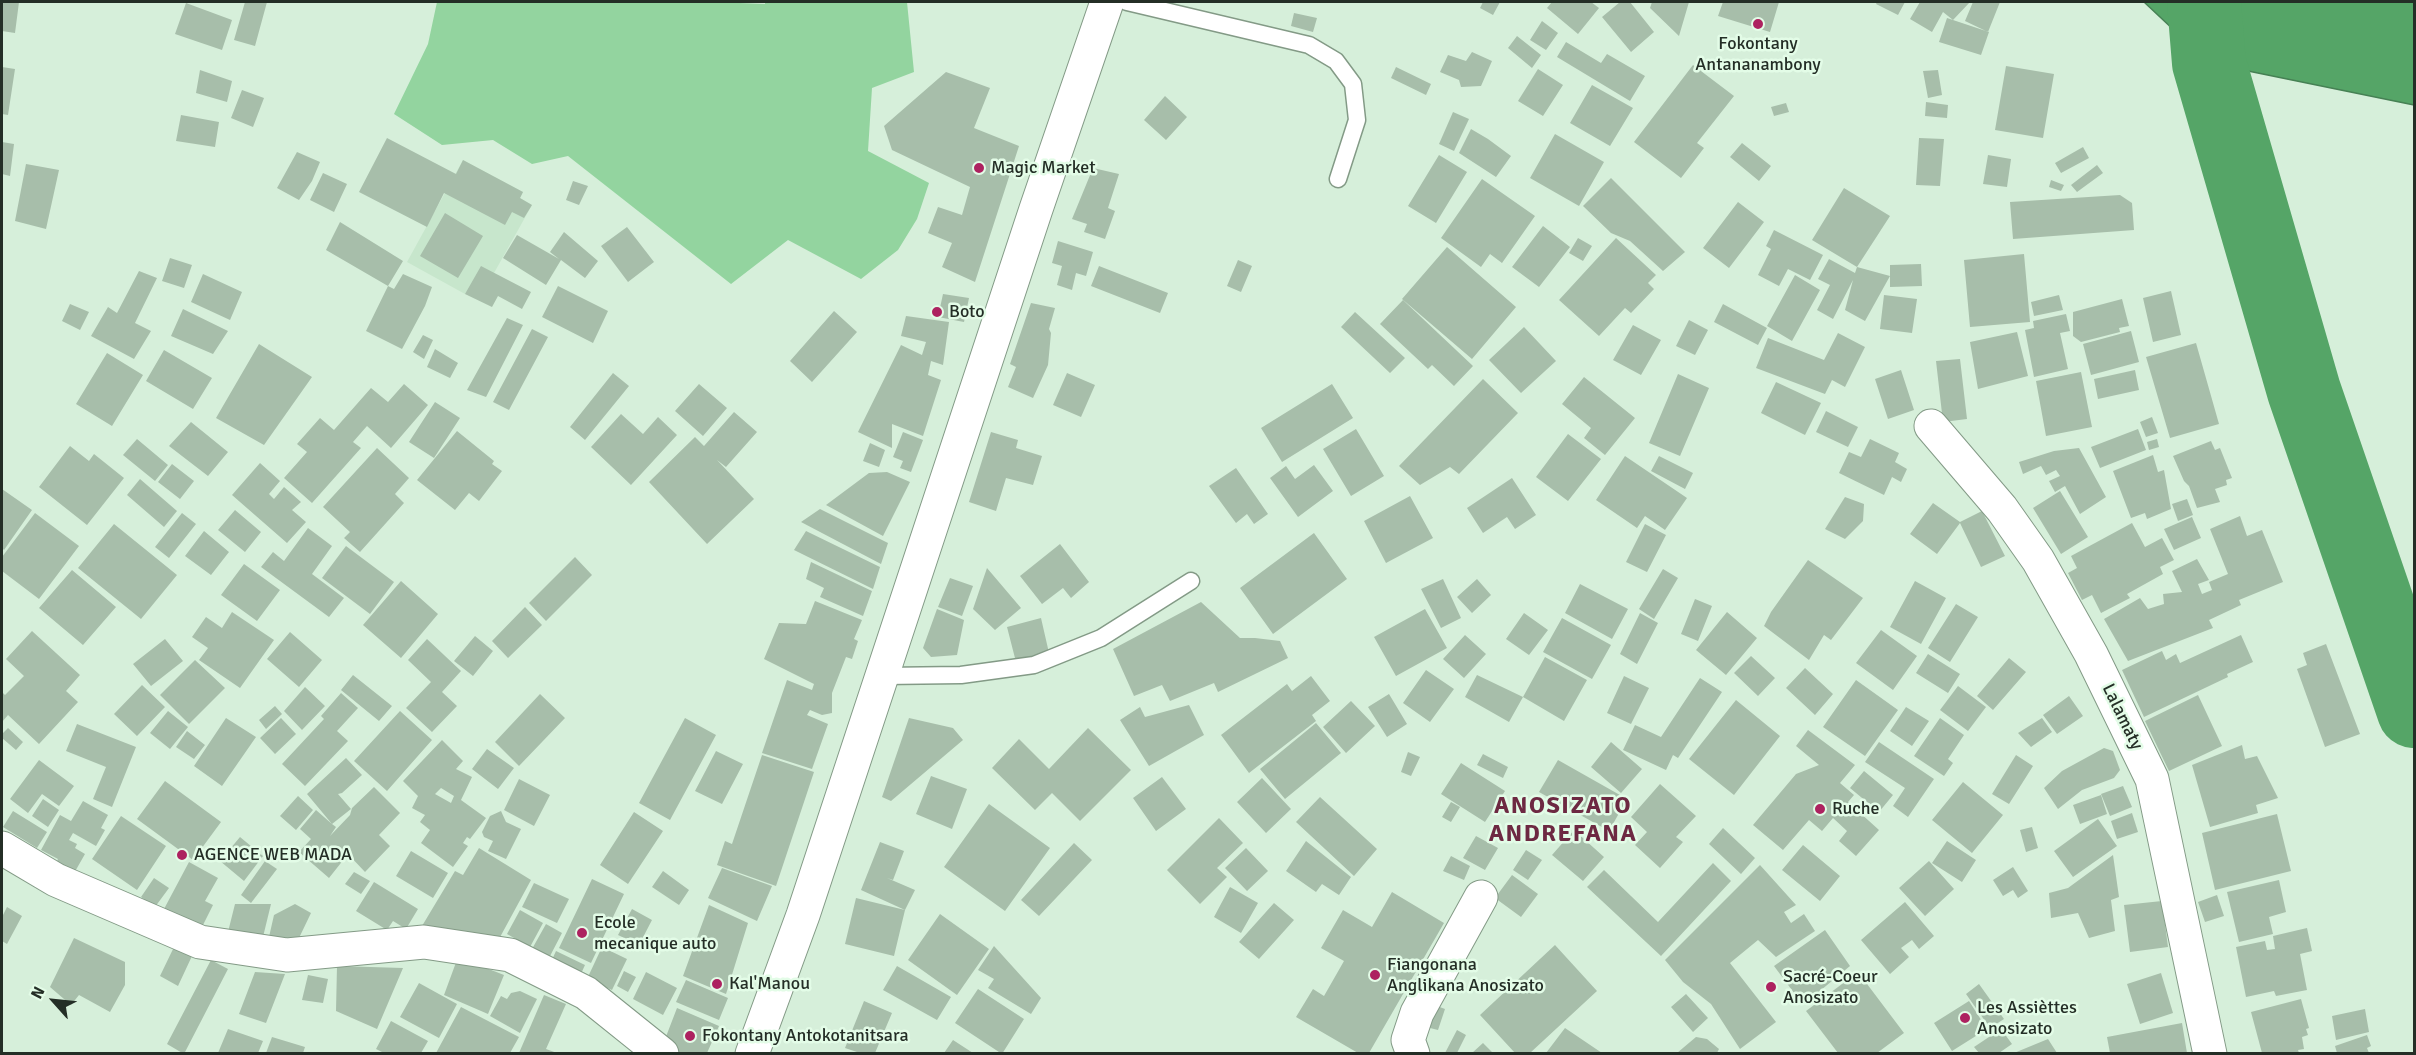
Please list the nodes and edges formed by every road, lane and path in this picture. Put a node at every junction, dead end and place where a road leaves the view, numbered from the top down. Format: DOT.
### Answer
graph roads {
  1 [pos="1107,2"];
  2 [pos="1127,2"];
  3 [pos="1338,180"];
  4 [pos="1931,426"];
  5 [pos="1191,581"];
  6 [pos="884,676"];
  7 [pos="2,848"];
  8 [pos="1480,897"];
  9 [pos="662,1053"];
  10 [pos="752,1053"];
  11 [pos="1413,1053"];
  12 [pos="2210,1053"];
  1 -- 6 [label="street"];
  2 -- 3 [label="lane"];
  4 -- 12 [label="street, Lalamaty"];
  5 -- 6 [label="lane"];
  6 -- 10 [label="street"];
  7 -- 9 [label="street"];
  8 -- 11 [label="street"];
}
